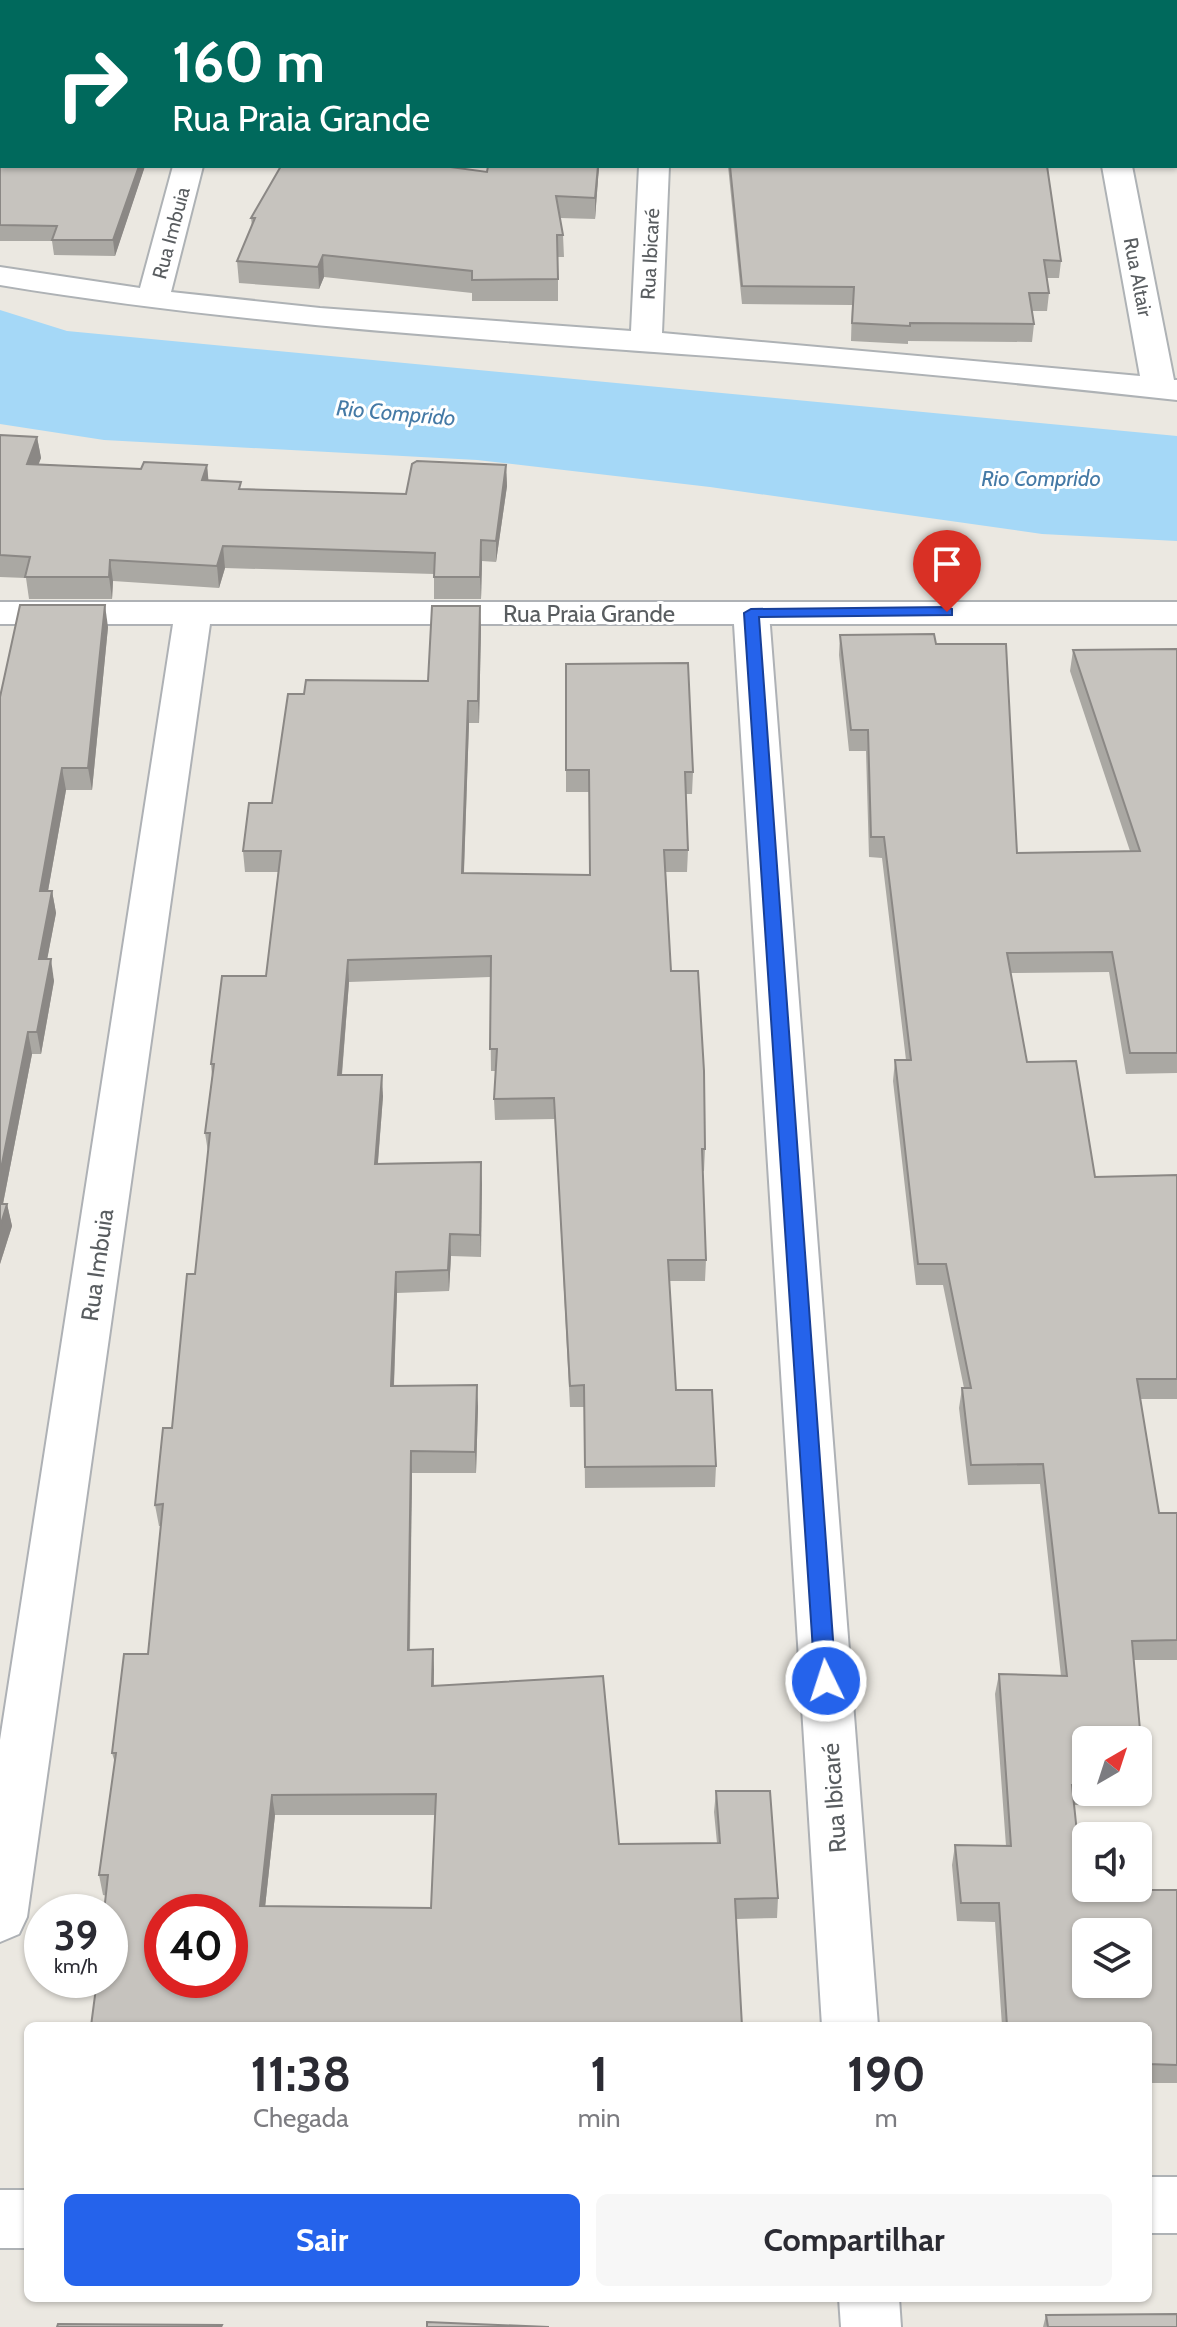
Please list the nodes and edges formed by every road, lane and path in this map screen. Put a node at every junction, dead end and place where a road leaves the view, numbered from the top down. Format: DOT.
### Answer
graph roads {
  1 [pos="187,168"];
  2 [pos="654,168"];
  3 [pos="1117,168"];
  4 [pos="0,276"];
  5 [pos="153,299"];
  6 [pos="646,342"];
  7 [pos="1168,389"];
  8 [pos="0,613"];
  9 [pos="193,613"];
  10 [pos="751,613"];
  11 [pos="1177,613"];
  12 [pos="0,1917"];
  13 [pos="850,2022"];
  14 [pos="1152,2205"];
  15 [pos="1177,2205"];
  16 [pos="0,2219"];
  17 [pos="24,2219"];
  18 [pos="869,2302"];
  19 [pos="871,2327"];
  1 -- 5 [label="street, Rua Imbuia"];
  2 -- 6 [label="street, Rua Ibicaré"];
  3 -- 7 [label="street, Rua Altair"];
  4 -- 5 [label="street"];
  5 -- 6 [label="street"];
  6 -- 7 [label="street"];
  8 -- 9 [label="street, Rua Praia Grande"];
  9 -- 10 [label="street, Rua Praia Grande"];
  9 -- 12 [label="street, Rua Imbuia"];
  10 -- 11 [label="street, Rua Praia Grande"];
  10 -- 13 [label="street, Rua Ibicaré"];
  14 -- 15 [label="street"];
  16 -- 17 [label="street"];
  18 -- 19 [label="street"];
}
